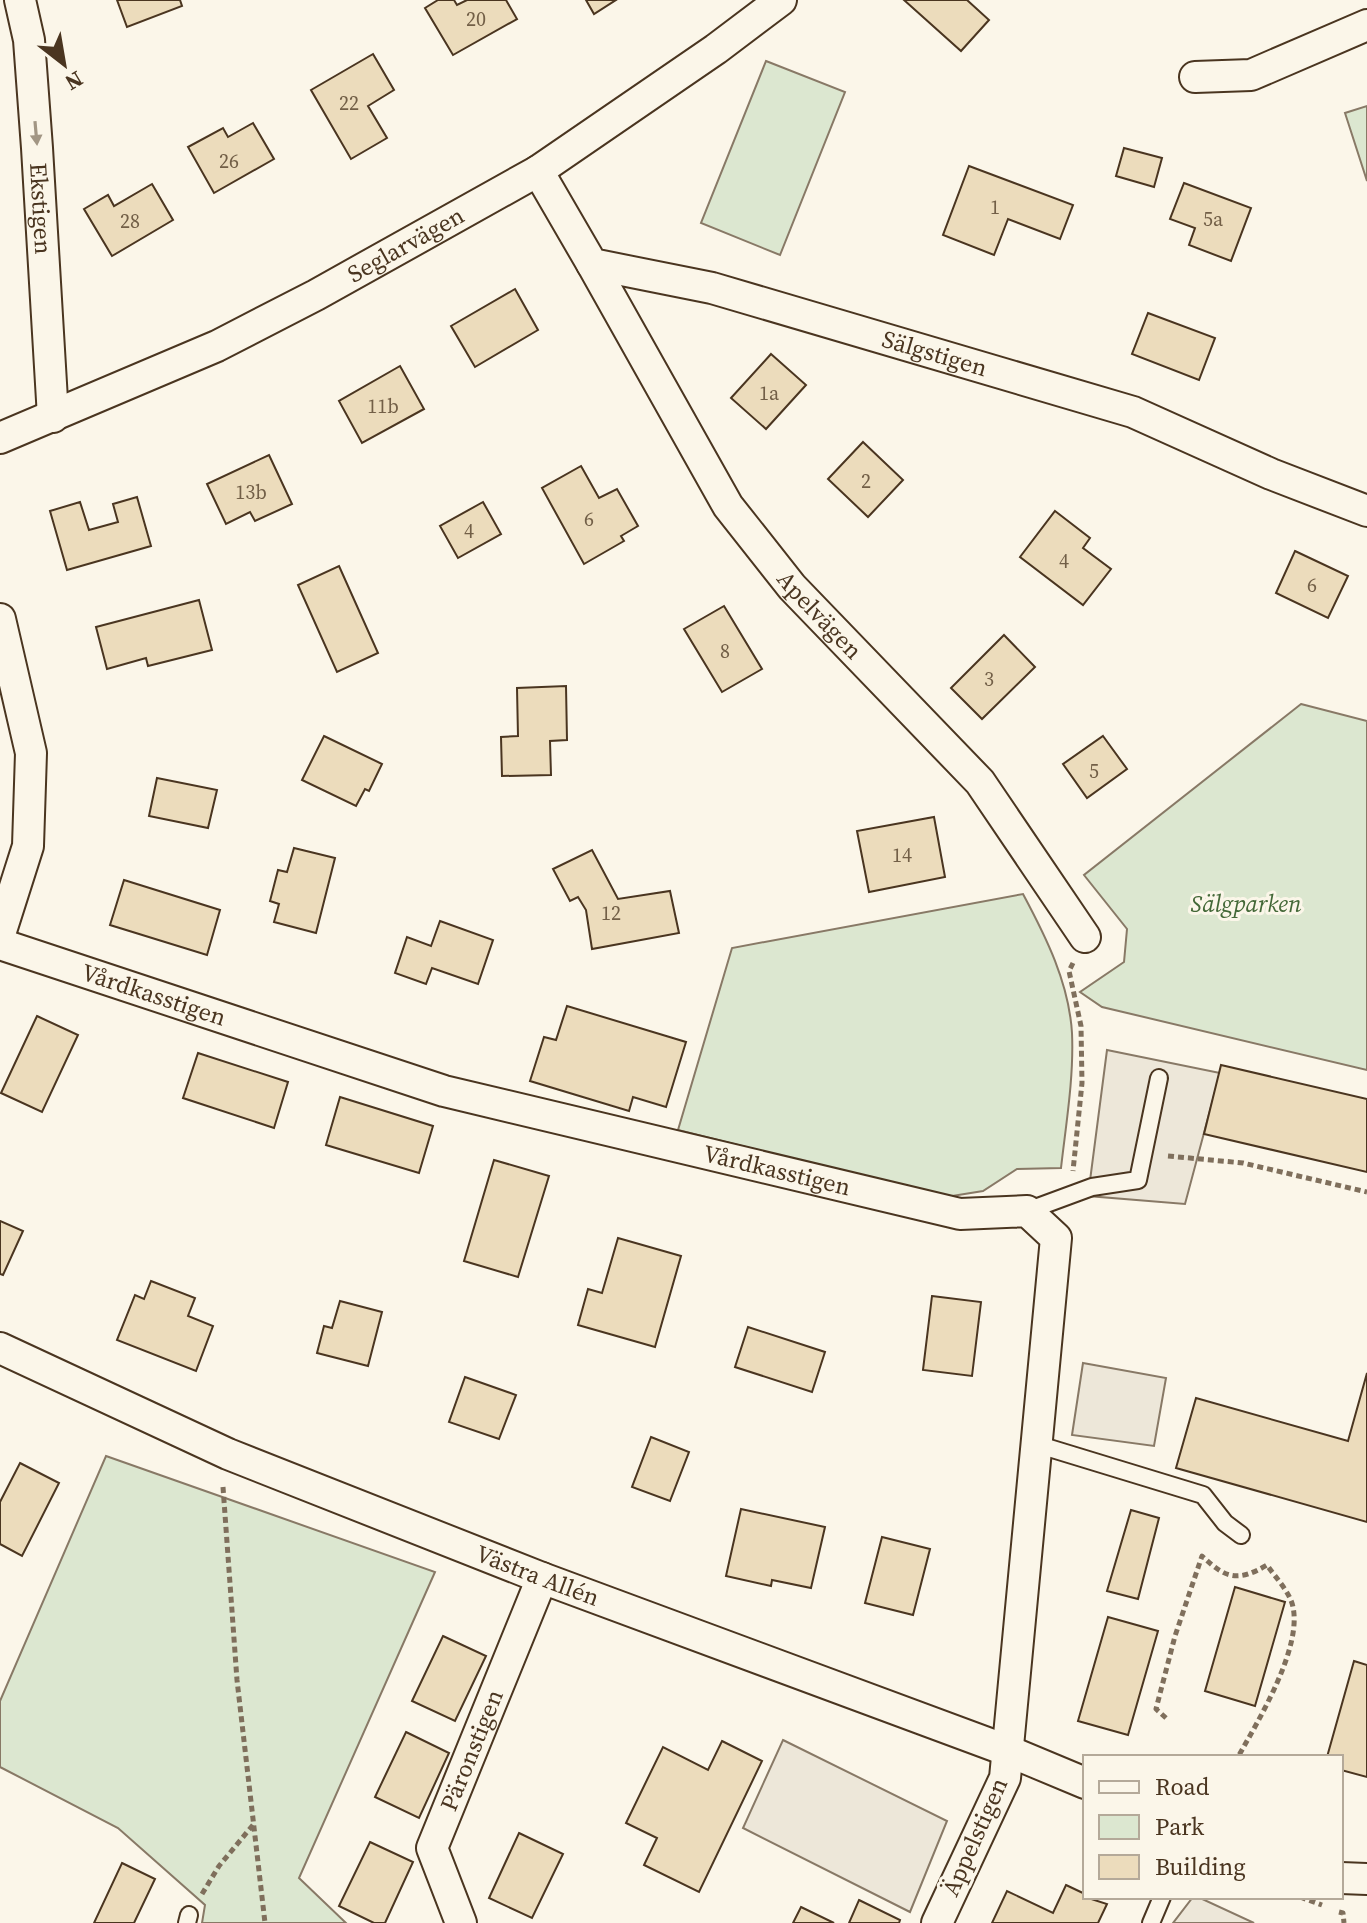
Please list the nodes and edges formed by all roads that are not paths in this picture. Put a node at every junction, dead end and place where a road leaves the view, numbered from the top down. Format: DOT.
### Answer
graph roads {
  1 [pos="20,0"];
  2 [pos="781,0"];
  3 [pos="1367,25"];
  4 [pos="1195,77"];
  5 [pos="538,171"];
  6 [pos="592,264"];
  7 [pos="53,417"];
  8 [pos="0,438"];
  9 [pos="1367,511"];
  10 [pos="0,619"];
  11 [pos="0,934"];
  12 [pos="1085,937"];
  13 [pos="0,944"];
  14 [pos="1159,1078"];
  15 [pos="1027,1211"];
  16 [pos="0,1348"];
  17 [pos="1036,1444"];
  18 [pos="1241,1535"];
  19 [pos="542,1578"];
  20 [pos="1006,1750"];
  21 [pos="1083,1782"];
  22 [pos="1343,1878"];
  23 [pos="1367,1879"];
  24 [pos="1161,1899"];
  25 [pos="461,1923"];
  26 [pos="937,1923"];
  27 [pos="1151,1923"];
  1 -- 7 [label="street, Ekstigen, one-way"];
  2 -- 5 [label="street, Seglarvägen"];
  3 -- 4 [label="street"];
  5 -- 6 [label="street"];
  5 -- 7 [label="street, Seglarvägen"];
  6 -- 9 [label="street, Sälgstigen"];
  6 -- 12 [label="street, Apelvägen"];
  7 -- 8 [label="street, Seglarvägen"];
  10 -- 11 [label="street"];
  13 -- 15 [label="street, Vårdkasstigen"];
  14 -- 15 [label="lane"];
  15 -- 17 [label="street"];
  16 -- 19 [label="street, Västra Allén"];
  17 -- 18 [label="lane"];
  17 -- 20 [label="street"];
  19 -- 20 [label="street, Västra Allén"];
  19 -- 25 [label="street, Päronstigen"];
  20 -- 21 [label="street, Västra Allén"];
  20 -- 26 [label="street, Äppelstigen"];
  22 -- 23 [label="street"];
  24 -- 27 [label="lane"];
}
